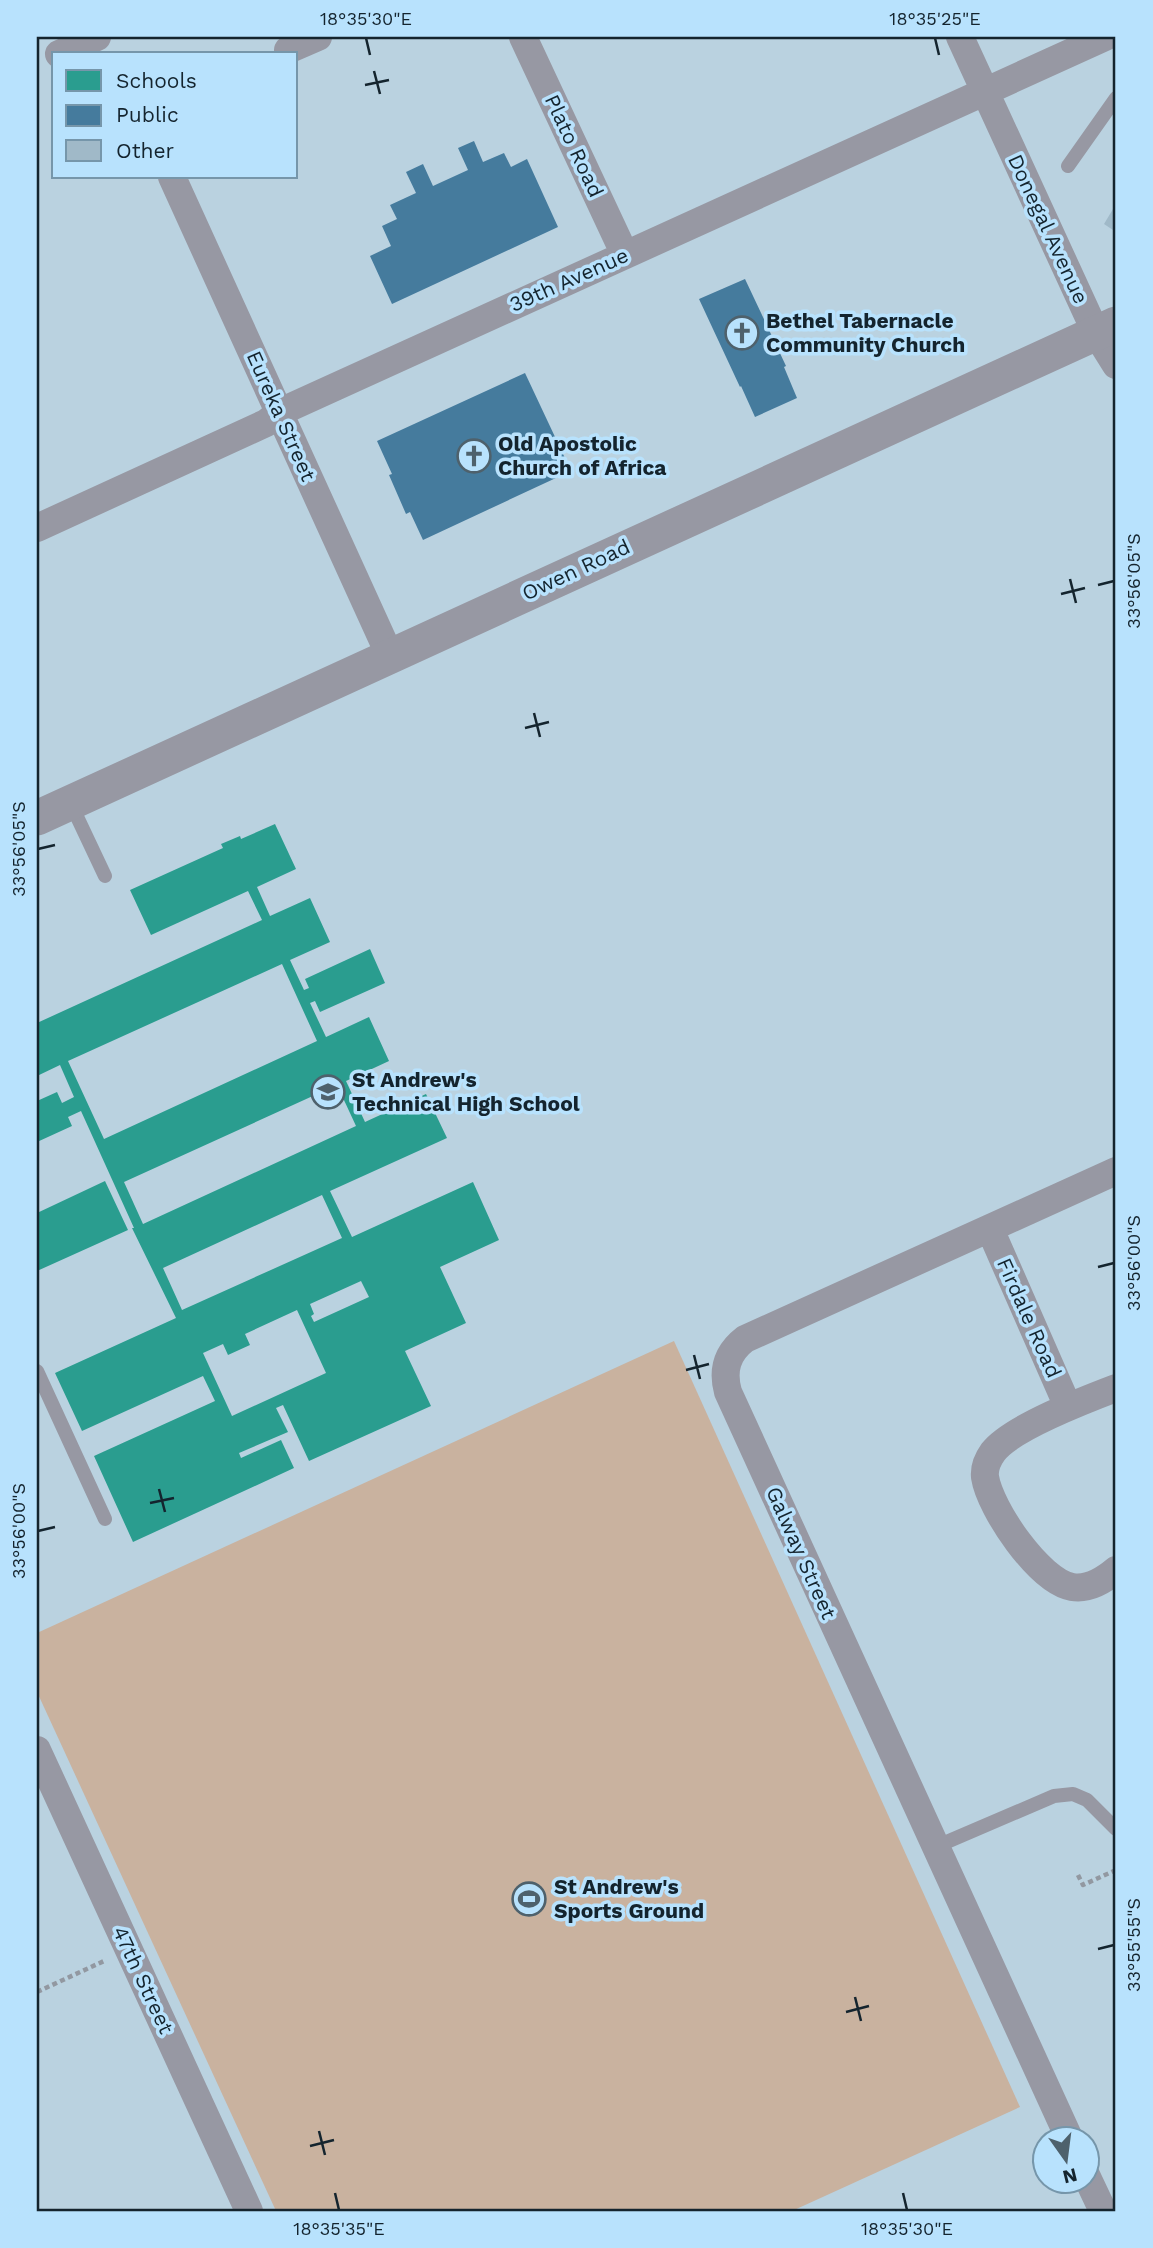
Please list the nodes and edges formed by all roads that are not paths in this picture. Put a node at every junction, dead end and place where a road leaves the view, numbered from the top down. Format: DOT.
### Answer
graph roads {
  1 [pos="97,37"];
  2 [pos="318,37"];
  3 [pos="523,37"];
  4 [pos="960,37"];
  5 [pos="1105,37"];
  6 [pos="288,50"];
  7 [pos="64,52"];
  8 [pos="985,91"];
  9 [pos="1116,98"];
  10 [pos="1069,166"];
  11 [pos="172,178"];
  12 [pos="625,255"];
  13 [pos="1106,329"];
  14 [pos="1116,365"];
  15 [pos="279,412"];
  16 [pos="37,528"];
  17 [pos="390,656"];
  18 [pos="71,802"];
  19 [pos="37,818"];
  20 [pos="105,876"];
  21 [pos="1116,1171"];
  22 [pos="990,1230"];
  23 [pos="37,1371"];
  24 [pos="1116,1388"];
  25 [pos="1068,1407"];
  26 [pos="105,1519"];
  27 [pos="1116,1570"];
  28 [pos="37,1749"];
  29 [pos="1116,1829"];
  30 [pos="935,1847"];
  31 [pos="1064,2126"];
  32 [pos="249,2211"];
  1 -- 7 [label="street"];
  2 -- 6 [label="street"];
  3 -- 12 [label="street, Plato Road"];
  4 -- 8 [label="street, Donegal Avenue"];
  5 -- 8 [label="street, 39th Avenue"];
  8 -- 12 [label="street, 39th Avenue"];
  8 -- 13 [label="street, Donegal Avenue"];
  9 -- 10 [label="lane"];
  11 -- 15 [label="street, Eureka Street"];
  12 -- 15 [label="street, 39th Avenue"];
  13 -- 14 [label="street, Donegal Avenue"];
  13 -- 17 [label="street, Owen Road"];
  15 -- 16 [label="street, 39th Avenue"];
  15 -- 17 [label="street, Eureka Street"];
  17 -- 18 [label="street, Owen Road"];
  18 -- 19 [label="street, Owen Road"];
  18 -- 20 [label="lane"];
  21 -- 22 [label="street, Galway Street"];
  22 -- 25 [label="street, Firdale Road"];
  22 -- 30 [label="street, Galway Street"];
  23 -- 26 [label="lane"];
  24 -- 25 [label="street"];
  25 -- 27 [label="street"];
  28 -- 32 [label="street, 47th Street"];
  29 -- 30 [label="lane"];
  30 -- 31 [label="street, Galway Street"];
}
